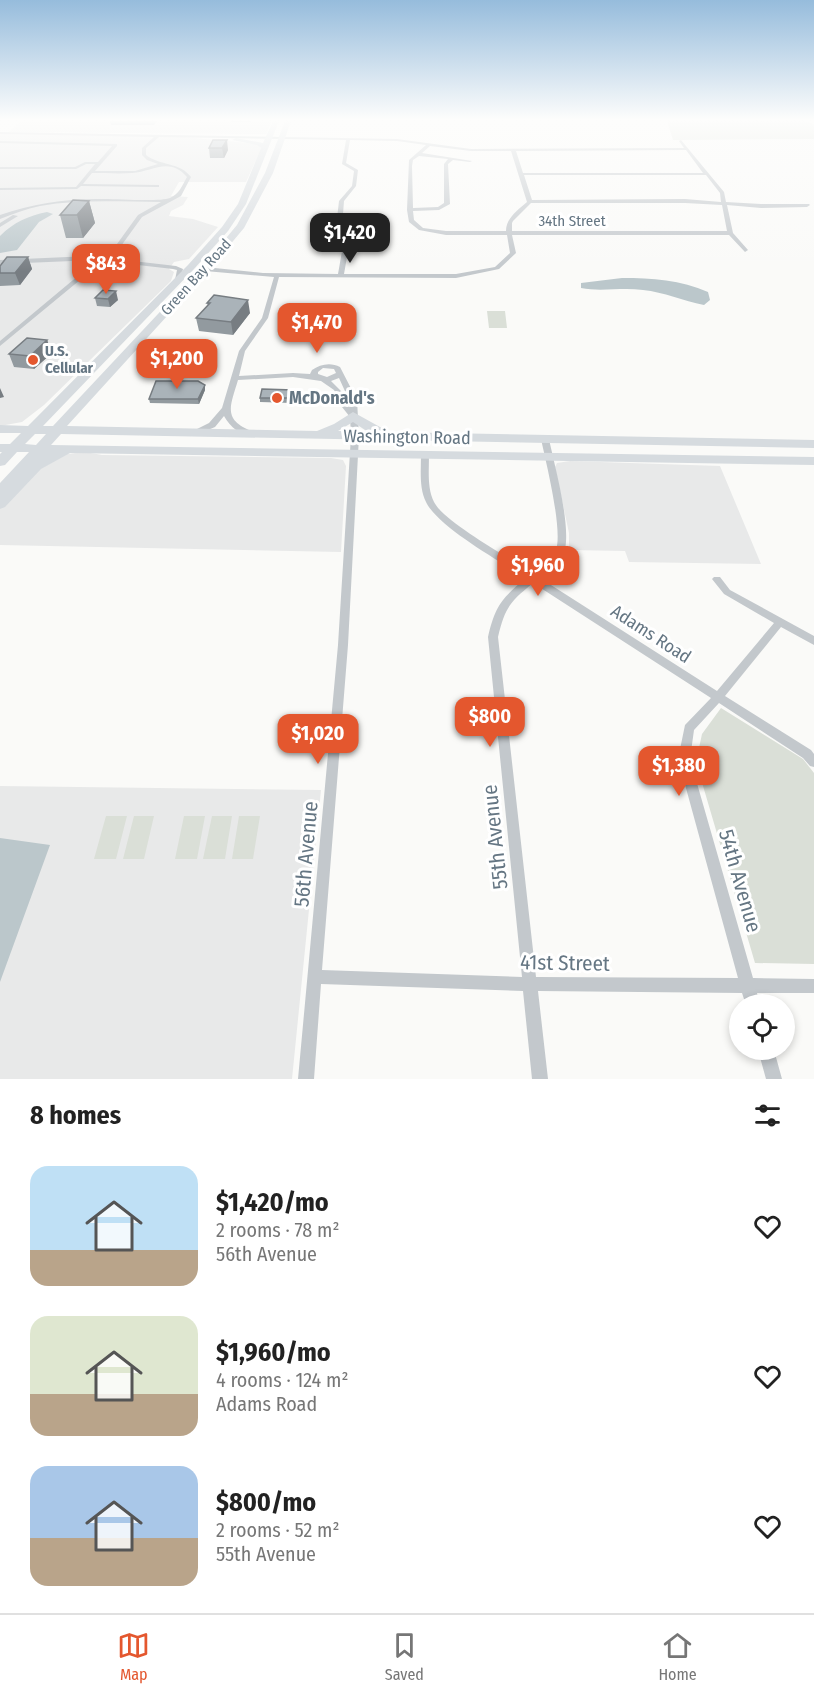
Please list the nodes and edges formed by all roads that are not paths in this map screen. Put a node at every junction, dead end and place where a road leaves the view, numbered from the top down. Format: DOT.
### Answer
graph roads {
  1 [pos="137,171"];
  2 [pos="184,171"];
  3 [pos="255,171"];
  4 [pos="270,171"];
  5 [pos="356,171"];
  6 [pos="410,171"];
  7 [pos="446,171"];
  8 [pos="705,171"];
  9 [pos="92,172"];
  10 [pos="109,174"];
  11 [pos="520,174"];
  12 [pos="707,174"];
  13 [pos="80,185"];
  14 [pos="99,185"];
  15 [pos="157,186"];
  16 [pos="0,189"];
  17 [pos="75,201"];
  18 [pos="87,201"];
  19 [pos="169,201"];
  20 [pos="530,202"];
  21 [pos="724,203"];
  22 [pos="807,205"];
  23 [pos="410,210"];
  24 [pos="0,217"];
  25 [pos="0,225"];
  26 [pos="509,233"];
  27 [pos="730,233"];
  28 [pos="745,250"];
  29 [pos="204,254"];
  30 [pos="104,257"];
  31 [pos="0,261"];
  32 [pos="191,267"];
  33 [pos="205,269"];
  34 [pos="277,275"];
  35 [pos="341,276"];
  36 [pos="178,280"];
  37 [pos="187,289"];
  38 [pos="0,344"];
  39 [pos="98,362"];
  40 [pos="340,373"];
  41 [pos="318,375"];
  42 [pos="234,378"];
  43 [pos="77,408"];
  44 [pos="226,409"];
  45 [pos="353,416"];
  46 [pos="0,428"];
  47 [pos="158,433"];
  48 [pos="190,434"];
  49 [pos="251,435"];
  50 [pos="312,435"];
  51 [pos="355,436"];
  52 [pos="437,437"];
  53 [pos="545,439"];
  54 [pos="0,440"];
  55 [pos="49,440"];
  56 [pos="16,442"];
  57 [pos="814,444"];
  58 [pos="86,450"];
  59 [pos="186,451"];
  60 [pos="353,453"];
  61 [pos="425,454"];
  62 [pos="548,456"];
  63 [pos="814,461"];
  64 [pos="0,462"];
  65 [pos="0,492"];
  66 [pos="0,504"];
  67 [pos="535,578"];
  68 [pos="717,579"];
  69 [pos="780,622"];
  70 [pos="814,641"];
  71 [pos="718,697"];
  72 [pos="814,762"];
  73 [pos="315,977"];
  74 [pos="530,984"];
  75 [pos="747,986"];
  76 [pos="814,986"];
  77 [pos="750,994"];
  78 [pos="769,1060"];
  79 [pos="306,1079"];
  80 [pos="540,1079"];
  81 [pos="774,1079"];
  1 -- 9 [label="street"];
  2 -- 19 [label="street"];
  3 -- 29 [label="main road, Green Bay Road"];
  4 -- 33 [label="main road, Green Bay Road"];
  5 -- 35 [label="street"];
  6 -- 23 [label="street"];
  7 -- 23 [label="street"];
  8 -- 12 [label="street"];
  9 -- 13 [label="street"];
  10 -- 14 [label="street"];
  11 -- 12 [label="street"];
  11 -- 20 [label="street"];
  12 -- 21 [label="street"];
  13 -- 14 [label="street"];
  13 -- 16 [label="street"];
  14 -- 15 [label="street"];
  14 -- 18 [label="street"];
  17 -- 18 [label="street"];
  17 -- 24 [label="street"];
  17 -- 25 [label="street"];
  18 -- 19 [label="street"];
  19 -- 30 [label="street"];
  20 -- 21 [label="street"];
  20 -- 26 [label="street"];
  21 -- 22 [label="street"];
  21 -- 27 [label="street"];
  23 -- 26 [label="street, 34th Street"];
  26 -- 27 [label="street, 34th Street"];
  26 -- 35 [label="street"];
  27 -- 28 [label="street"];
  29 -- 32 [label="main road, Green Bay Road"];
  29 -- 33 [label="main road"];
  30 -- 31 [label="street"];
  30 -- 32 [label="street"];
  30 -- 36 [label="street"];
  30 -- 38 [label="street"];
  32 -- 36 [label="main road, Green Bay Road"];
  32 -- 37 [label="main road"];
  33 -- 34 [label="street"];
  33 -- 37 [label="main road, Green Bay Road"];
  34 -- 35 [label="street"];
  34 -- 42 [label="street"];
  36 -- 39 [label="main road, Green Bay Road"];
  37 -- 43 [label="main road, Green Bay Road"];
  39 -- 46 [label="main road"];
  39 -- 56 [label="main road, Green Bay Road"];
  40 -- 41 [label="street"];
  40 -- 41 [label="street"];
  40 -- 45 [label="street, 56th Avenue"];
  41 -- 42 [label="street"];
  41 -- 45 [label="street, 56th Avenue"];
  42 -- 44 [label="street"];
  43 -- 47 [label="main road"];
  43 -- 55 [label="main road, Green Bay Road"];
  44 -- 48 [label="street"];
  44 -- 49 [label="street"];
  45 -- 50 [label="main road"];
  45 -- 51 [label="street, 56th Avenue"];
  45 -- 52 [label="main road"];
  46 -- 56 [label="main road, Washington Road"];
  47 -- 48 [label="main road, Washington Road"];
  47 -- 55 [label="main road, Washington Road"];
  48 -- 49 [label="main road, Washington Road"];
  48 -- 55 [label="main road"];
  48 -- 59 [label="main road"];
  49 -- 50 [label="main road, Washington Road"];
  50 -- 51 [label="main road, Washington Road"];
  51 -- 52 [label="main road, Washington Road"];
  51 -- 60 [label="street, 56th Avenue"];
  52 -- 53 [label="main road, Washington Road"];
  53 -- 57 [label="main road, Washington Road"];
  53 -- 62 [label="street, 55th Avenue"];
  54 -- 56 [label="main road"];
  55 -- 56 [label="main road, Washington Road"];
  55 -- 56 [label="main road"];
  55 -- 58 [label="main road, Washington Road"];
  55 -- 65 [label="main road, Green Bay Road"];
  56 -- 64 [label="main road, Green Bay Road"];
  58 -- 59 [label="main road, Washington Road"];
  58 -- 66 [label="main road"];
  59 -- 60 [label="main road, Washington Road"];
  60 -- 61 [label="main road, Washington Road"];
  60 -- 73 [label="street, 56th Avenue"];
  61 -- 62 [label="main road, Washington Road"];
  61 -- 67 [label="street, Adams Road"];
  62 -- 63 [label="main road, Washington Road"];
  62 -- 67 [label="street, 55th Avenue"];
  67 -- 71 [label="street, Adams Road"];
  67 -- 74 [label="street, 55th Avenue"];
  68 -- 69 [label="street"];
  69 -- 70 [label="street"];
  69 -- 71 [label="street, 54th Avenue"];
  71 -- 72 [label="street, Adams Road"];
  71 -- 75 [label="street, 54th Avenue"];
  73 -- 74 [label="street, 41st Street"];
  73 -- 79 [label="street, 56th Avenue"];
  74 -- 75 [label="street, 41st Street"];
  74 -- 80 [label="street, 55th Avenue"];
  75 -- 76 [label="street, 41st Street"];
  75 -- 77 [label="street, 54th Avenue"];
  78 -- 81 [label="street"];
}
